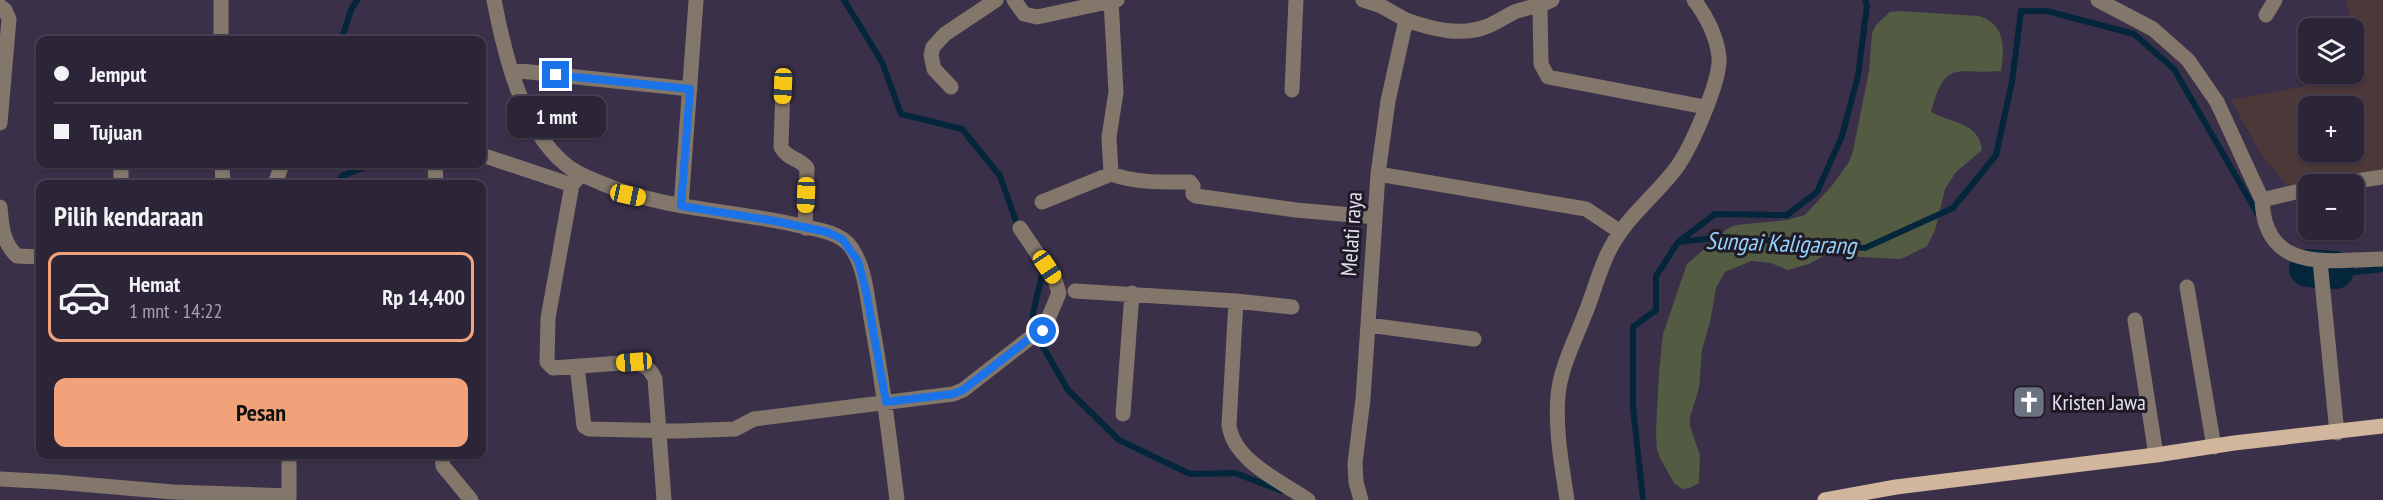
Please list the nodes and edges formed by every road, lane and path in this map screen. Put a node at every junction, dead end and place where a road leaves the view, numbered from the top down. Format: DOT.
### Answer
graph roads {
  1 [pos="221,0"];
  2 [pos="494,0"];
  3 [pos="996,0"];
  4 [pos="1014,0"];
  5 [pos="1111,0"];
  6 [pos="1117,0"];
  7 [pos="1296,0"];
  8 [pos="1363,0"];
  9 [pos="1694,0"];
  10 [pos="2098,0"];
  11 [pos="2275,0"];
  12 [pos="696,1"];
  13 [pos="1546,3"];
  14 [pos="3,4"];
  15 [pos="2266,15"];
  16 [pos="1406,20"];
  17 [pos="221,36"];
  18 [pos="511,70"];
  19 [pos="783,86"];
  20 [pos="951,87"];
  21 [pos="690,89"];
  22 [pos="1292,90"];
  23 [pos="1706,107"];
  24 [pos="0,123"];
  25 [pos="486,156"];
  26 [pos="1111,174"];
  27 [pos="1378,174"];
  28 [pos="2383,177"];
  29 [pos="576,180"];
  30 [pos="2364,180"];
  31 [pos="2298,191"];
  32 [pos="2262,200"];
  33 [pos="1042,202"];
  34 [pos="681,206"];
  35 [pos="0,207"];
  36 [pos="1375,217"];
  37 [pos="805,228"];
  38 [pos="1020,228"];
  39 [pos="1619,231"];
  40 [pos="36,257"];
  41 [pos="2383,259"];
  42 [pos="2320,261"];
  43 [pos="2187,287"];
  44 [pos="1075,291"];
  45 [pos="1132,294"];
  46 [pos="1236,301"];
  47 [pos="1292,307"];
  48 [pos="2135,320"];
  49 [pos="1368,325"];
  50 [pos="1474,339"];
  51 [pos="578,366"];
  52 [pos="886,402"];
  53 [pos="1124,414"];
  54 [pos="2383,426"];
  55 [pos="658,430"];
  56 [pos="2337,433"];
  57 [pos="2214,447"];
  58 [pos="2156,455"];
  59 [pos="289,459"];
  60 [pos="442,459"];
  61 [pos="0,480"];
  62 [pos="1895,493"];
  63 [pos="289,498"];
  64 [pos="471,500"];
  65 [pos="664,500"];
  66 [pos="897,500"];
  67 [pos="1308,500"];
  68 [pos="1361,500"];
  69 [pos="1567,500"];
  70 [pos="1825,500"];
  1 -- 17 [label="street"];
  2 -- 18 [label="street"];
  3 -- 20 [label="street"];
  4 -- 5 [label="street"];
  5 -- 6 [label="street"];
  5 -- 26 [label="street"];
  7 -- 22 [label="street"];
  8 -- 16 [label="street"];
  9 -- 23 [label="street"];
  10 -- 32 [label="street"];
  11 -- 15 [label="street"];
  12 -- 21 [label="street"];
  13 -- 16 [label="street"];
  13 -- 23 [label="street"];
  14 -- 24 [label="street"];
  16 -- 27 [label="street, Melati raya"];
  18 -- 21 [label="street"];
  18 -- 29 [label="street"];
  19 -- 37 [label="street"];
  21 -- 34 [label="street"];
  23 -- 39 [label="street"];
  25 -- 29 [label="street"];
  26 -- 33 [label="street"];
  26 -- 36 [label="street"];
  27 -- 36 [label="street, Melati raya"];
  27 -- 39 [label="street"];
  28 -- 30 [label="street"];
  29 -- 34 [label="street"];
  29 -- 51 [label="street"];
  31 -- 32 [label="street"];
  32 -- 42 [label="street"];
  34 -- 37 [label="street"];
  35 -- 40 [label="street"];
  36 -- 49 [label="street, Melati raya"];
  37 -- 52 [label="street"];
  38 -- 52 [label="street"];
  39 -- 69 [label="street"];
  41 -- 42 [label="street"];
  42 -- 56 [label="street"];
  43 -- 57 [label="street"];
  44 -- 45 [label="street"];
  45 -- 46 [label="street"];
  45 -- 53 [label="street"];
  46 -- 47 [label="street"];
  46 -- 67 [label="street"];
  48 -- 58 [label="street"];
  49 -- 50 [label="street"];
  49 -- 68 [label="street, Melati raya"];
  51 -- 55 [label="street"];
  51 -- 55 [label="street"];
  52 -- 55 [label="street"];
  52 -- 66 [label="street"];
  54 -- 56 [label="main road"];
  55 -- 65 [label="street"];
  56 -- 57 [label="main road"];
  57 -- 58 [label="main road"];
  58 -- 62 [label="main road"];
  59 -- 63 [label="street"];
  60 -- 64 [label="street"];
  61 -- 63 [label="street"];
  62 -- 70 [label="main road"];
}
